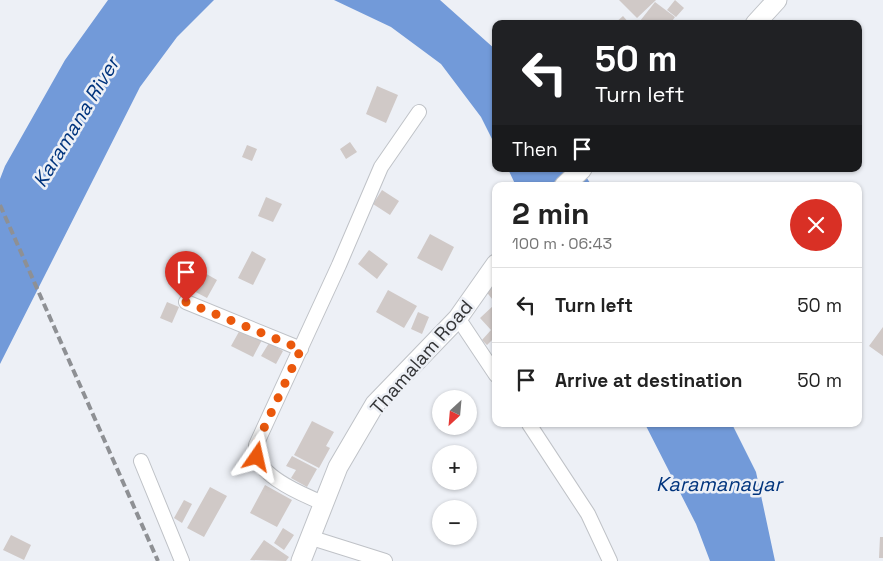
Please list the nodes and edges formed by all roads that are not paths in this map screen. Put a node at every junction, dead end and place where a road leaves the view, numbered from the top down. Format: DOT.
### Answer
graph roads {
  1 [pos="777,0"];
  2 [pos="760,20"];
  3 [pos="419,112"];
  4 [pos="579,172"];
  5 [pos="568,182"];
  6 [pos="492,270"];
  7 [pos="186,302"];
  8 [pos="458,318"];
  9 [pos="301,349"];
  10 [pos="492,369"];
  11 [pos="530,427"];
  12 [pos="141,462"];
  13 [pos="325,504"];
  14 [pos="312,538"];
  15 [pos="182,561"];
  16 [pos="301,561"];
  17 [pos="385,561"];
  18 [pos="610,561"];
  1 -- 2 [label="street"];
  3 -- 9 [label="street"];
  4 -- 5 [label="street"];
  6 -- 8 [label="street, Thamalam Road"];
  7 -- 9 [label="street"];
  8 -- 10 [label="street"];
  8 -- 13 [label="street, Thamalam Road"];
  9 -- 13 [label="street"];
  11 -- 18 [label="street"];
  12 -- 15 [label="street"];
  13 -- 14 [label="street, Thamalam Road"];
  14 -- 16 [label="street, Thamalam Road"];
  14 -- 17 [label="street"];
}
